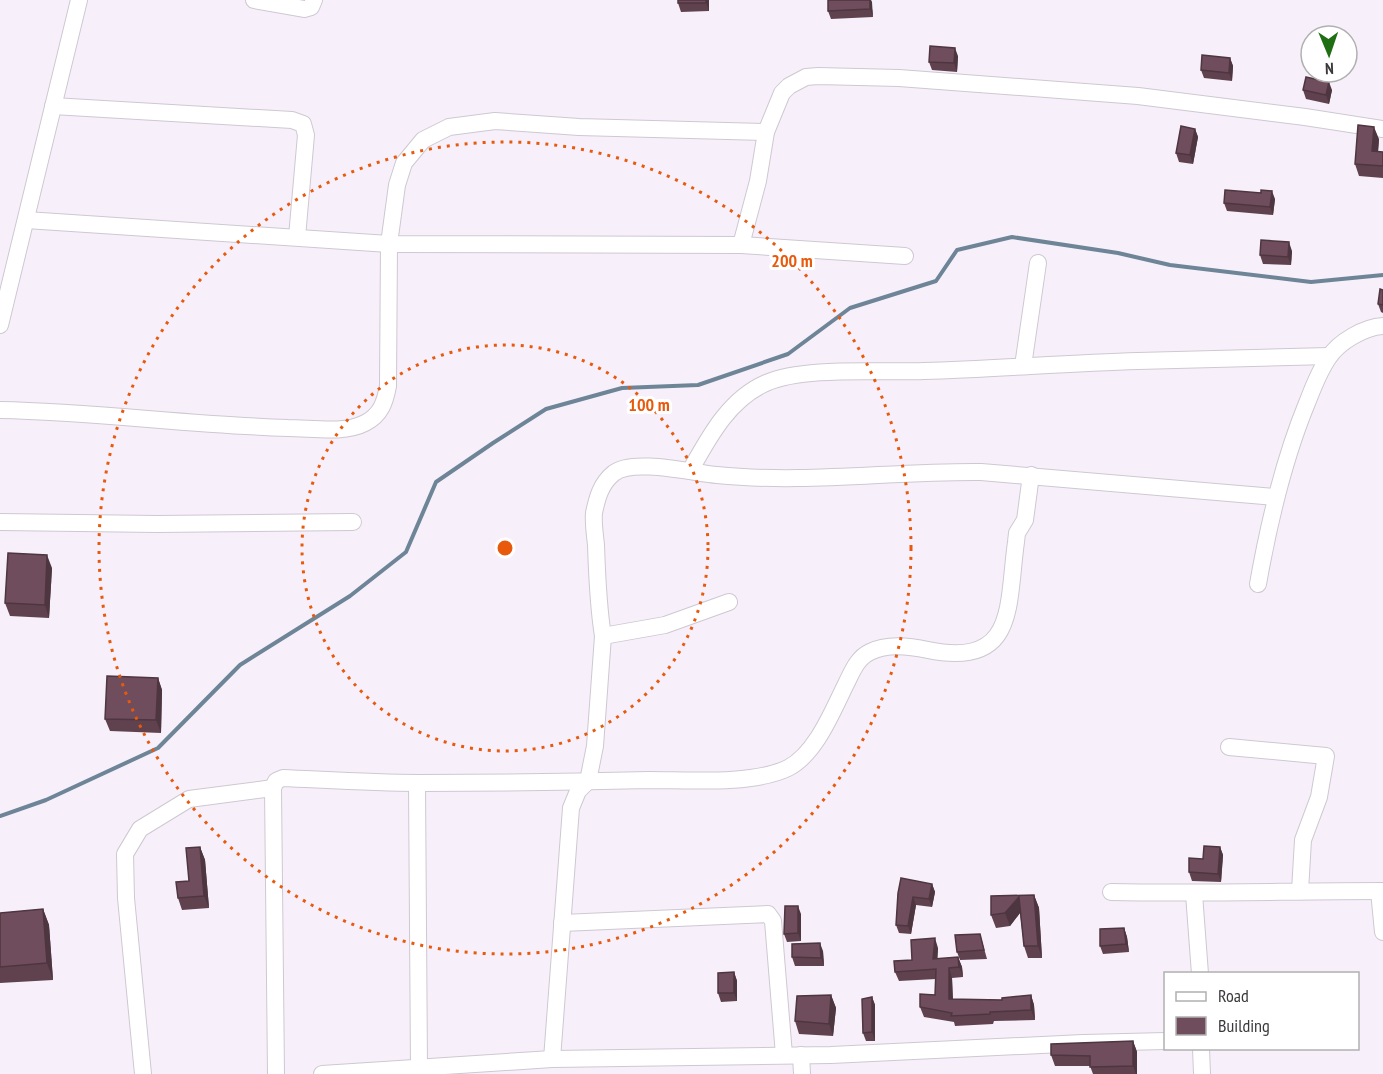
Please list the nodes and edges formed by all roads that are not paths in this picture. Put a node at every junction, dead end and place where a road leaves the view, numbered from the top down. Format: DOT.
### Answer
graph roads {
  1 [pos="79,0"];
  2 [pos="254,0"];
  3 [pos="314,0"];
  4 [pos="53,106"];
  5 [pos="1383,129"];
  6 [pos="766,132"];
  7 [pos="26,220"];
  8 [pos="297,237"];
  9 [pos="389,244"];
  10 [pos="741,245"];
  11 [pos="905,256"];
  12 [pos="1038,263"];
  13 [pos="0,325"];
  14 [pos="1383,326"];
  15 [pos="1329,356"];
  16 [pos="1023,366"];
  17 [pos="0,410"];
  18 [pos="690,471"];
  19 [pos="1031,475"];
  20 [pos="1275,497"];
  21 [pos="0,522"];
  22 [pos="353,522"];
  23 [pos="1258,584"];
  24 [pos="729,602"];
  25 [pos="603,636"];
  26 [pos="1229,747"];
  27 [pos="588,782"];
  28 [pos="417,783"];
  29 [pos="273,788"];
  30 [pos="1300,891"];
  31 [pos="1381,891"];
  32 [pos="1111,892"];
  33 [pos="1194,894"];
  34 [pos="562,923"];
  35 [pos="1383,932"];
  36 [pos="1200,972"];
  37 [pos="1164,1041"];
  38 [pos="1201,1050"];
  39 [pos="793,1055"];
  40 [pos="552,1059"];
  41 [pos="419,1069"];
  42 [pos="143,1074"];
  43 [pos="276,1074"];
  44 [pos="322,1074"];
  45 [pos="802,1074"];
  46 [pos="1202,1074"];
  1 -- 4 [label="street"];
  2 -- 3 [label="street"];
  4 -- 7 [label="street"];
  4 -- 8 [label="street"];
  5 -- 6 [label="street"];
  6 -- 9 [label="street"];
  6 -- 10 [label="street"];
  7 -- 8 [label="street"];
  7 -- 13 [label="street"];
  8 -- 9 [label="street"];
  9 -- 10 [label="street"];
  9 -- 17 [label="street"];
  10 -- 11 [label="street"];
  12 -- 16 [label="street"];
  14 -- 15 [label="street"];
  15 -- 16 [label="street"];
  15 -- 20 [label="street"];
  16 -- 18 [label="street"];
  18 -- 19 [label="street"];
  18 -- 25 [label="street"];
  19 -- 20 [label="street"];
  19 -- 27 [label="street"];
  20 -- 23 [label="street"];
  21 -- 22 [label="street"];
  24 -- 25 [label="street"];
  25 -- 27 [label="street"];
  26 -- 30 [label="street"];
  27 -- 28 [label="street"];
  27 -- 34 [label="street"];
  28 -- 29 [label="street"];
  28 -- 41 [label="street"];
  29 -- 42 [label="street"];
  29 -- 43 [label="street"];
  30 -- 31 [label="street"];
  30 -- 33 [label="street"];
  31 -- 35 [label="street"];
  32 -- 33 [label="street"];
  33 -- 36 [label="street"];
  34 -- 39 [label="street"];
  34 -- 40 [label="street"];
  37 -- 39 [label="street"];
  38 -- 46 [label="street"];
  39 -- 40 [label="street"];
  39 -- 45 [label="street"];
  40 -- 41 [label="street"];
  41 -- 44 [label="street"];
}
